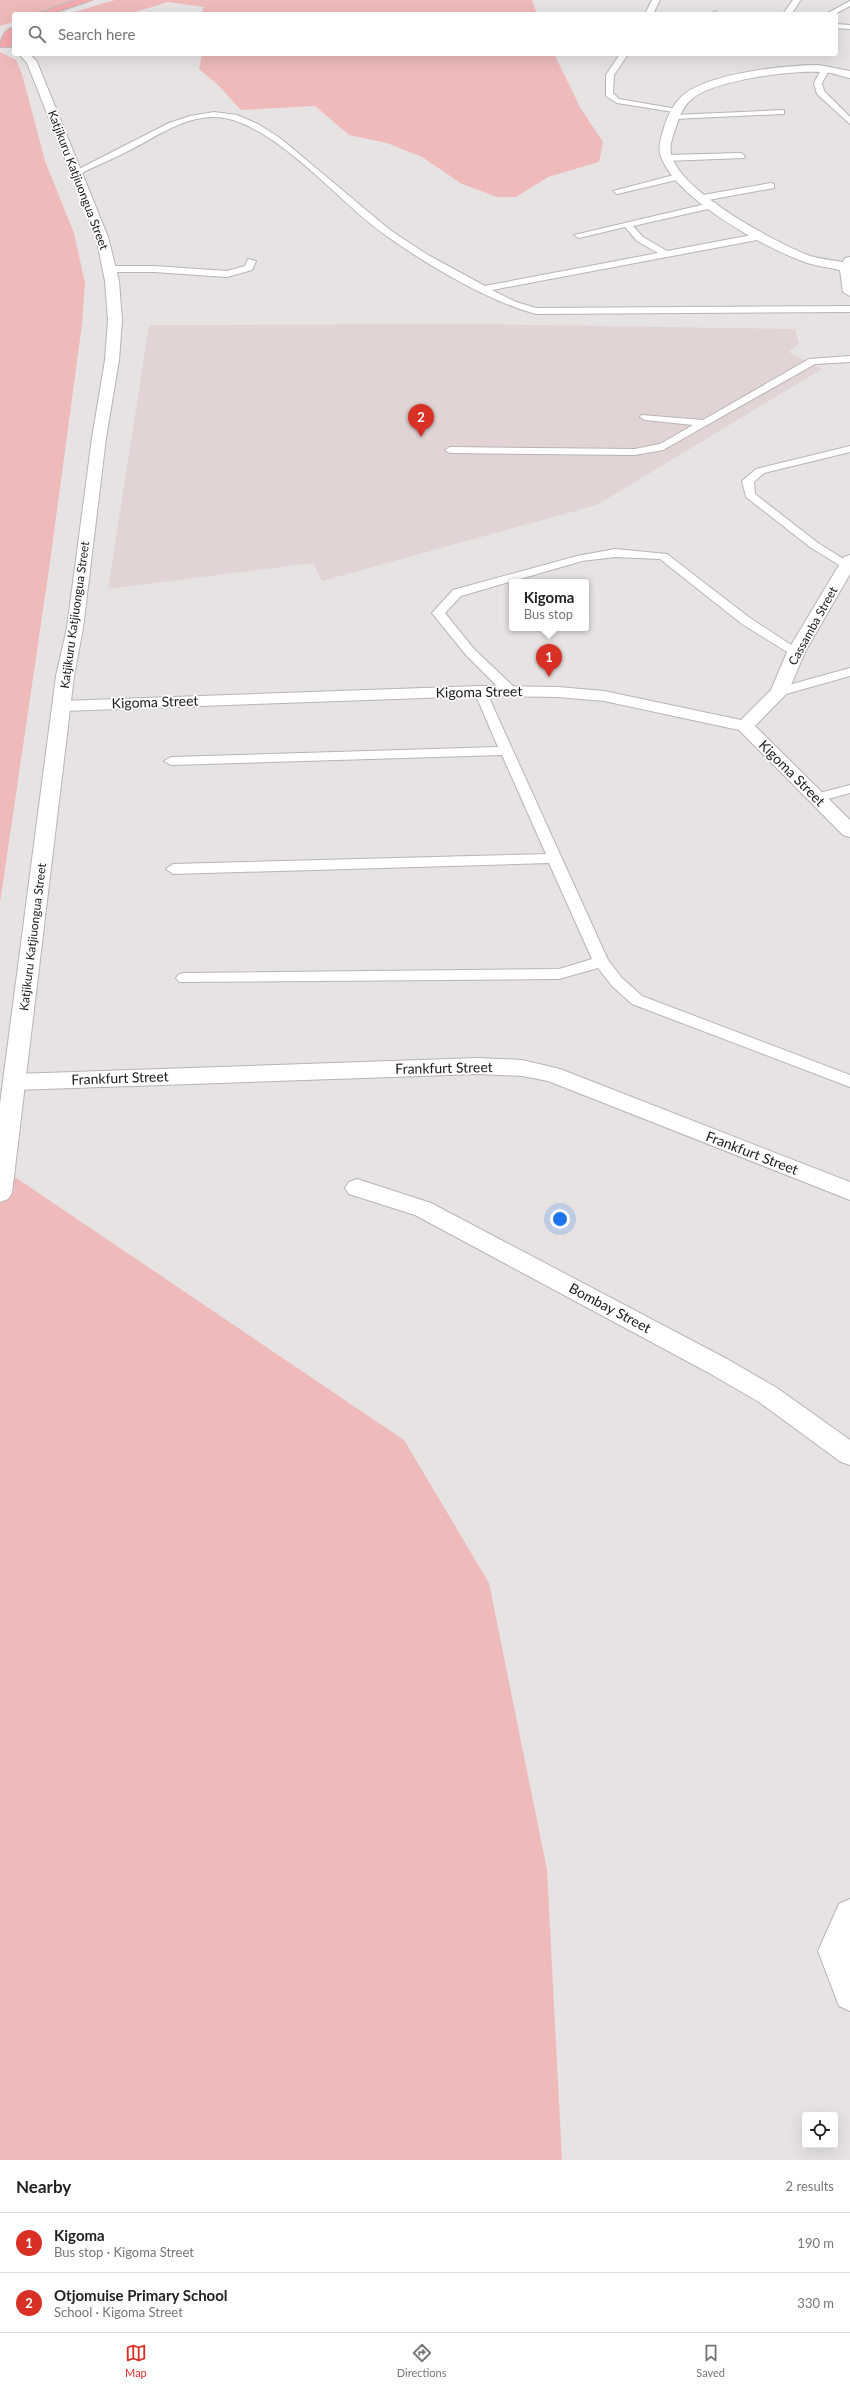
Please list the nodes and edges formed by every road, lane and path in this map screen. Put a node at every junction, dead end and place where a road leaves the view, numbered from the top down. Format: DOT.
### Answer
graph roads {
  1 [pos="87,0"];
  2 [pos="656,0"];
  3 [pos="797,0"];
  4 [pos="850,3"];
  5 [pos="47,12"];
  6 [pos="650,12"];
  7 [pos="789,12"];
  8 [pos="834,12"];
  9 [pos="12,25"];
  10 [pos="838,26"];
  11 [pos="850,27"];
  12 [pos="5,45"];
  13 [pos="26,56"];
  14 [pos="623,56"];
  15 [pos="825,70"];
  16 [pos="850,75"];
  17 [pos="781,112"];
  18 [pos="676,114"];
  19 [pos="850,122"];
  20 [pos="741,156"];
  21 [pos="666,158"];
  22 [pos="75,172"];
  23 [pos="678,177"];
  24 [pos="771,186"];
  25 [pos="617,191"];
  26 [pos="703,198"];
  27 [pos="714,205"];
  28 [pos="626,224"];
  29 [pos="579,234"];
  30 [pos="757,237"];
  31 [pos="664,253"];
  32 [pos="251,261"];
  33 [pos="848,264"];
  34 [pos="109,269"];
  35 [pos="483,289"];
  36 [pos="850,292"];
  37 [pos="850,309"];
  38 [pos="850,359"];
  39 [pos="645,418"];
  40 [pos="704,422"];
  41 [pos="850,449"];
  42 [pos="450,450"];
  43 [pos="848,563"];
  44 [pos="796,652"];
  45 [pos="850,672"];
  46 [pos="509,690"];
  47 [pos="480,691"];
  48 [pos="779,692"];
  49 [pos="62,706"];
  50 [pos="745,726"];
  51 [pos="505,750"];
  52 [pos="170,761"];
  53 [pos="850,789"];
  54 [pos="817,798"];
  55 [pos="850,831"];
  56 [pos="553,858"];
  57 [pos="172,869"];
  58 [pos="601,962"];
  59 [pos="184,978"];
  60 [pos="850,1081"];
  61 [pos="15,1082"];
  62 [pos="357,1188"];
  63 [pos="850,1191"];
  64 [pos="0,1193"];
  65 [pos="850,1454"];
  66 [pos="850,1915"];
  67 [pos="850,1995"];
  1 -- 5 [label="main road"];
  2 -- 6 [label="lane"];
  3 -- 7 [label="lane"];
  4 -- 8 [label="lane"];
  9 -- 12 [label="main road"];
  10 -- 11 [label="lane"];
  13 -- 22 [label="street, Katjikuru Katjiuongua Street"];
  14 -- 18 [label="lane"];
  15 -- 16 [label="street"];
  15 -- 18 [label="street"];
  15 -- 19 [label="lane"];
  17 -- 18 [label="lane"];
  18 -- 21 [label="street"];
  20 -- 21 [label="lane"];
  21 -- 23 [label="street"];
  22 -- 34 [label="street, Katjikuru Katjiuongua Street"];
  22 -- 35 [label="lane"];
  23 -- 25 [label="lane"];
  23 -- 26 [label="street"];
  24 -- 26 [label="lane"];
  26 -- 27 [label="street"];
  27 -- 28 [label="lane"];
  27 -- 30 [label="street"];
  28 -- 29 [label="lane"];
  28 -- 31 [label="lane"];
  30 -- 31 [label="lane"];
  30 -- 33 [label="street"];
  31 -- 35 [label="lane"];
  32 -- 34 [label="lane"];
  33 -- 36 [label="street"];
  34 -- 49 [label="street, Katjikuru Katjiuongua Street"];
  35 -- 37 [label="lane"];
  38 -- 40 [label="lane"];
  39 -- 40 [label="lane"];
  40 -- 42 [label="lane"];
  41 -- 43 [label="lane"];
  43 -- 44 [label="street, Cassamba Street"];
  44 -- 46 [label="lane"];
  44 -- 48 [label="street, Cassamba Street"];
  45 -- 48 [label="lane"];
  46 -- 47 [label="street, Kigoma Street"];
  46 -- 50 [label="street, Kigoma Street"];
  47 -- 49 [label="street, Kigoma Street"];
  47 -- 51 [label="lane"];
  48 -- 50 [label="street, Cassamba Street"];
  49 -- 61 [label="street, Katjikuru Katjiuongua Street"];
  50 -- 54 [label="street, Kigoma Street"];
  51 -- 52 [label="lane"];
  51 -- 56 [label="lane"];
  53 -- 54 [label="lane"];
  54 -- 55 [label="street, Kigoma Street"];
  56 -- 57 [label="lane"];
  56 -- 58 [label="lane"];
  58 -- 59 [label="lane"];
  58 -- 60 [label="lane"];
  61 -- 63 [label="street, Frankfurt Street"];
  61 -- 64 [label="street, Katjikuru Katjiuongua Street"];
  62 -- 65 [label="street, Bombay Street"];
  66 -- 67 [label="street"];
}
